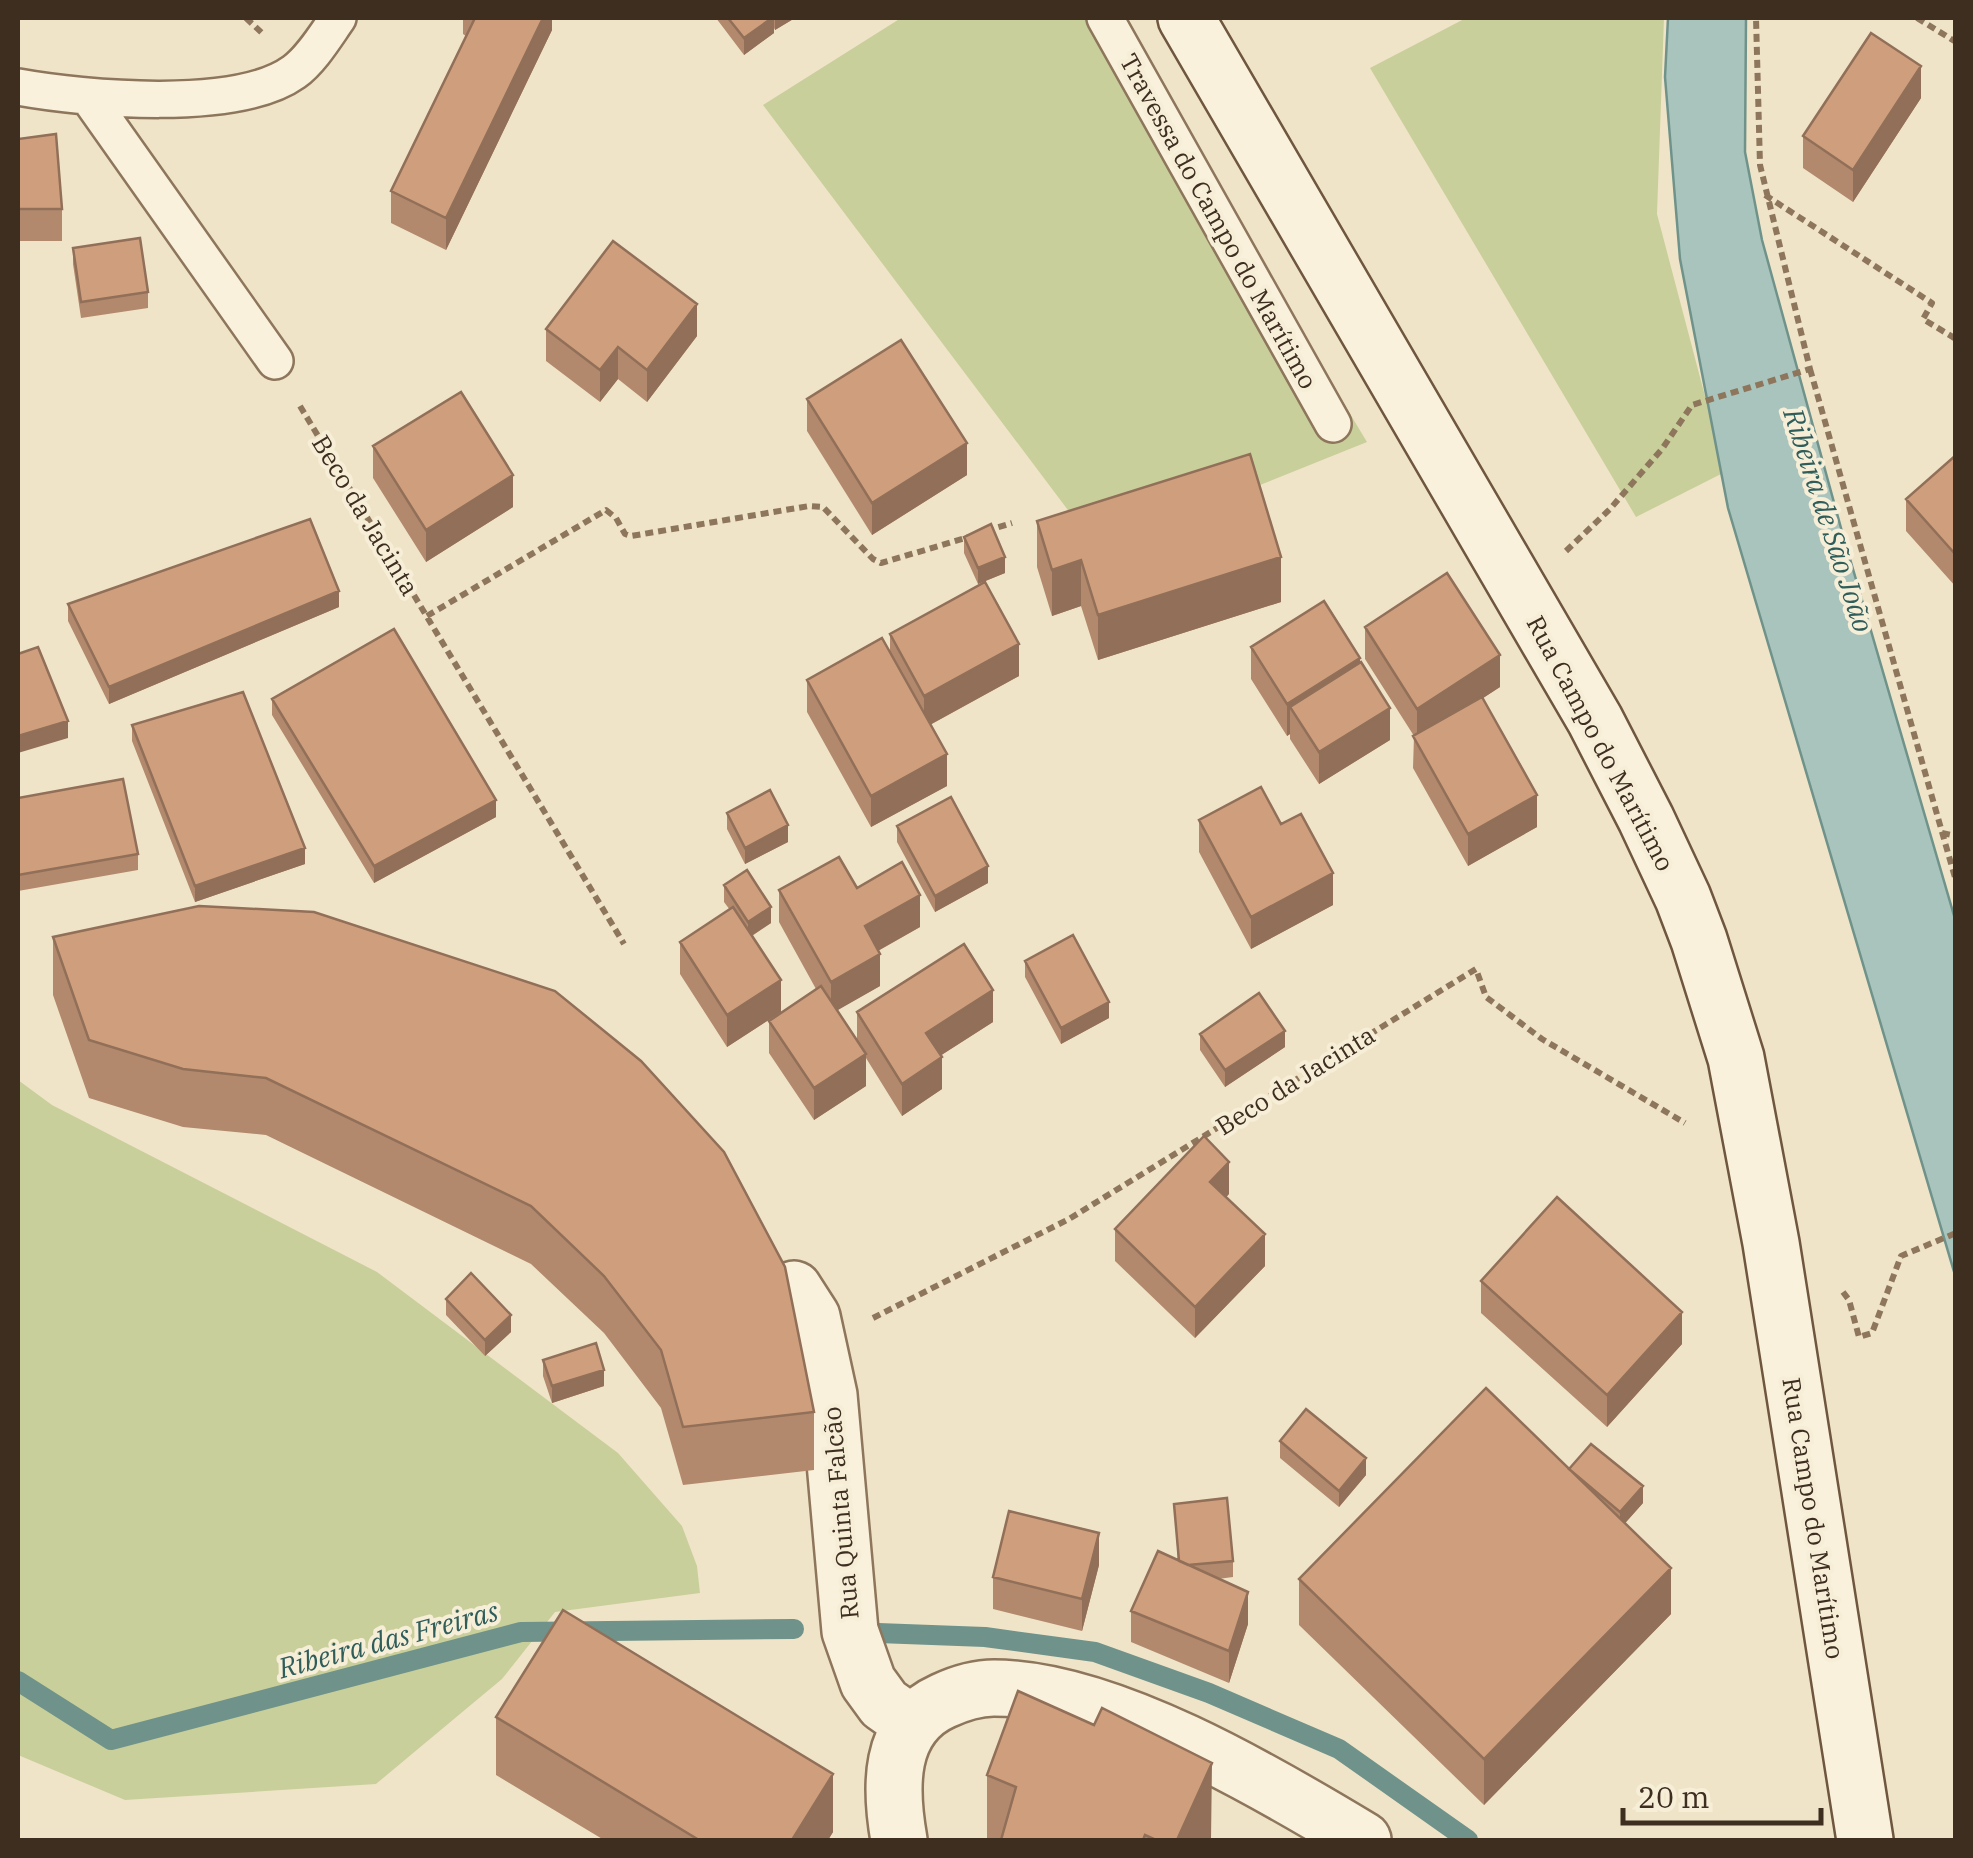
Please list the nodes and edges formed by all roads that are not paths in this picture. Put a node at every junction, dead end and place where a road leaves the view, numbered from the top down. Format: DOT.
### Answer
graph roads {
  1 [pos="338,18"];
  2 [pos="1105,18"];
  3 [pos="1186,18"];
  4 [pos="18,87"];
  5 [pos="89,98"];
  6 [pos="275,362"];
  7 [pos="1333,424"];
  8 [pos="794,1289"];
  9 [pos="911,1723"];
  10 [pos="900,1840"];
  11 [pos="1363,1840"];
  12 [pos="1865,1840"];
  1 -- 5 [label="lane"];
  2 -- 7 [label="lane, Travessa do Campo do Marítimo"];
  3 -- 12 [label="main road, Rua Campo do Marítimo"];
  4 -- 5 [label="lane"];
  5 -- 6 [label="lane"];
  8 -- 9 [label="main road, Rua Quinta Falcão"];
  9 -- 10 [label="main road"];
  9 -- 11 [label="main road"];
}
